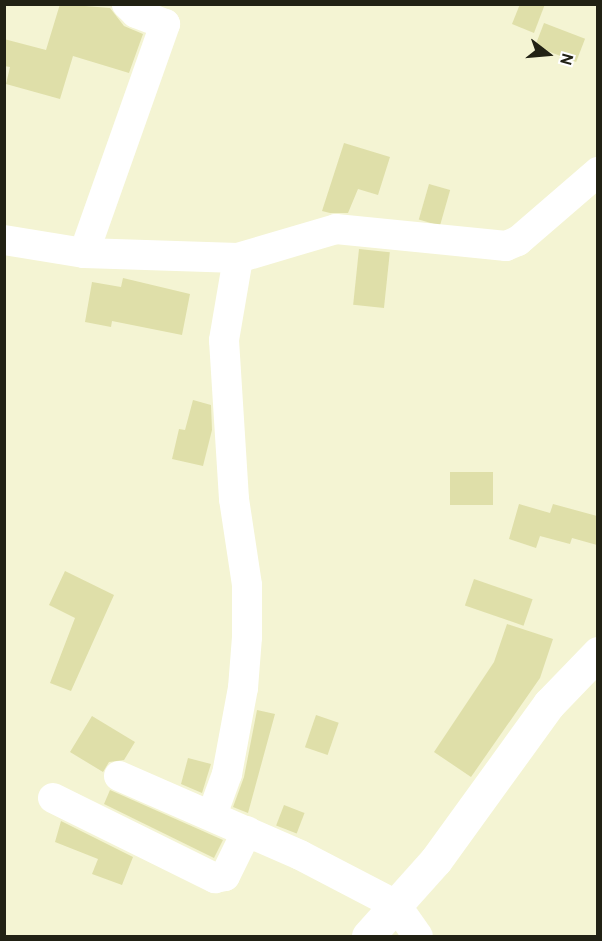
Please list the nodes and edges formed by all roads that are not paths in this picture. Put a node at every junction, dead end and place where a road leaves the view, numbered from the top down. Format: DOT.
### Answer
graph roads {
  1 [pos="127,4"];
  2 [pos="597,172"];
  3 [pos="4,240"];
  4 [pos="84,253"];
  5 [pos="238,258"];
  6 [pos="597,653"];
  7 [pos="118,776"];
  8 [pos="53,798"];
  9 [pos="212,815"];
  10 [pos="247,831"];
  11 [pos="396,905"];
  12 [pos="368,936"];
  13 [pos="418,936"];
  1 -- 4 [label="street"];
  2 -- 5 [label="street"];
  3 -- 4 [label="street"];
  4 -- 5 [label="street"];
  5 -- 9 [label="street"];
  6 -- 11 [label="main road"];
  7 -- 9 [label="street"];
  8 -- 10 [label="street"];
  9 -- 10 [label="street"];
  10 -- 11 [label="street"];
  11 -- 12 [label="main road"];
  11 -- 13 [label="street"];
}
